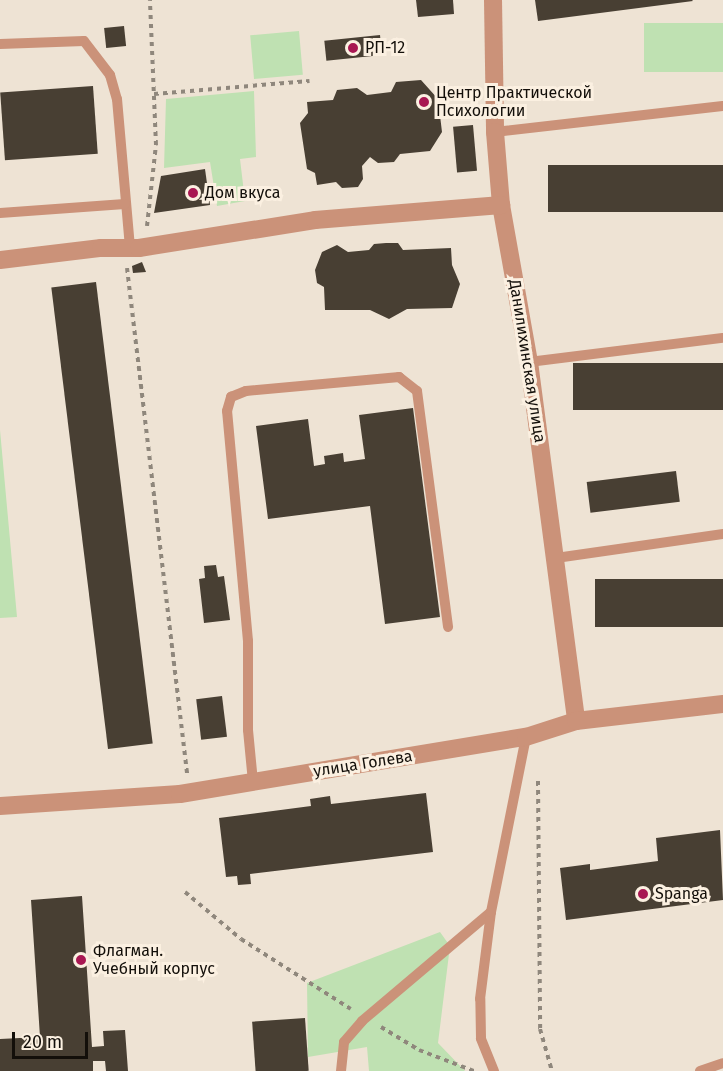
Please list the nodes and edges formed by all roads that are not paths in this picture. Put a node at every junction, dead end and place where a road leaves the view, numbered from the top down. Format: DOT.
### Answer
graph roads {
  1 [pos="493,0"];
  2 [pos="0,44"];
  3 [pos="723,106"];
  4 [pos="495,132"];
  5 [pos="125,204"];
  6 [pos="501,205"];
  7 [pos="0,213"];
  8 [pos="134,248"];
  9 [pos="0,260"];
  10 [pos="723,338"];
  11 [pos="529,362"];
  12 [pos="723,534"];
  13 [pos="556,558"];
  14 [pos="448,627"];
  15 [pos="723,704"];
  16 [pos="576,721"];
  17 [pos="526,737"];
  18 [pos="254,782"];
  19 [pos="0,806"];
  20 [pos="491,912"];
  21 [pos="723,1064"];
  22 [pos="341,1071"];
  23 [pos="494,1071"];
  24 [pos="700,1071"];
  1 -- 4 [label="street, Данилихинская улица"];
  2 -- 5 [label="lane"];
  3 -- 4 [label="lane"];
  4 -- 6 [label="street, Данилихинская улица"];
  5 -- 7 [label="lane"];
  5 -- 8 [label="lane"];
  6 -- 8 [label="street"];
  6 -- 11 [label="street, Данилихинская улица"];
  8 -- 9 [label="street"];
  10 -- 11 [label="lane"];
  11 -- 13 [label="street, Данилихинская улица"];
  12 -- 13 [label="lane"];
  13 -- 16 [label="street, Данилихинская улица"];
  14 -- 18 [label="lane"];
  15 -- 16 [label="street, улица Голева"];
  16 -- 17 [label="street, улица Голева"];
  17 -- 18 [label="street, улица Голева"];
  17 -- 20 [label="lane"];
  18 -- 19 [label="street, улица Голева"];
  20 -- 22 [label="lane"];
  20 -- 23 [label="lane"];
  21 -- 24 [label="lane"];
}
